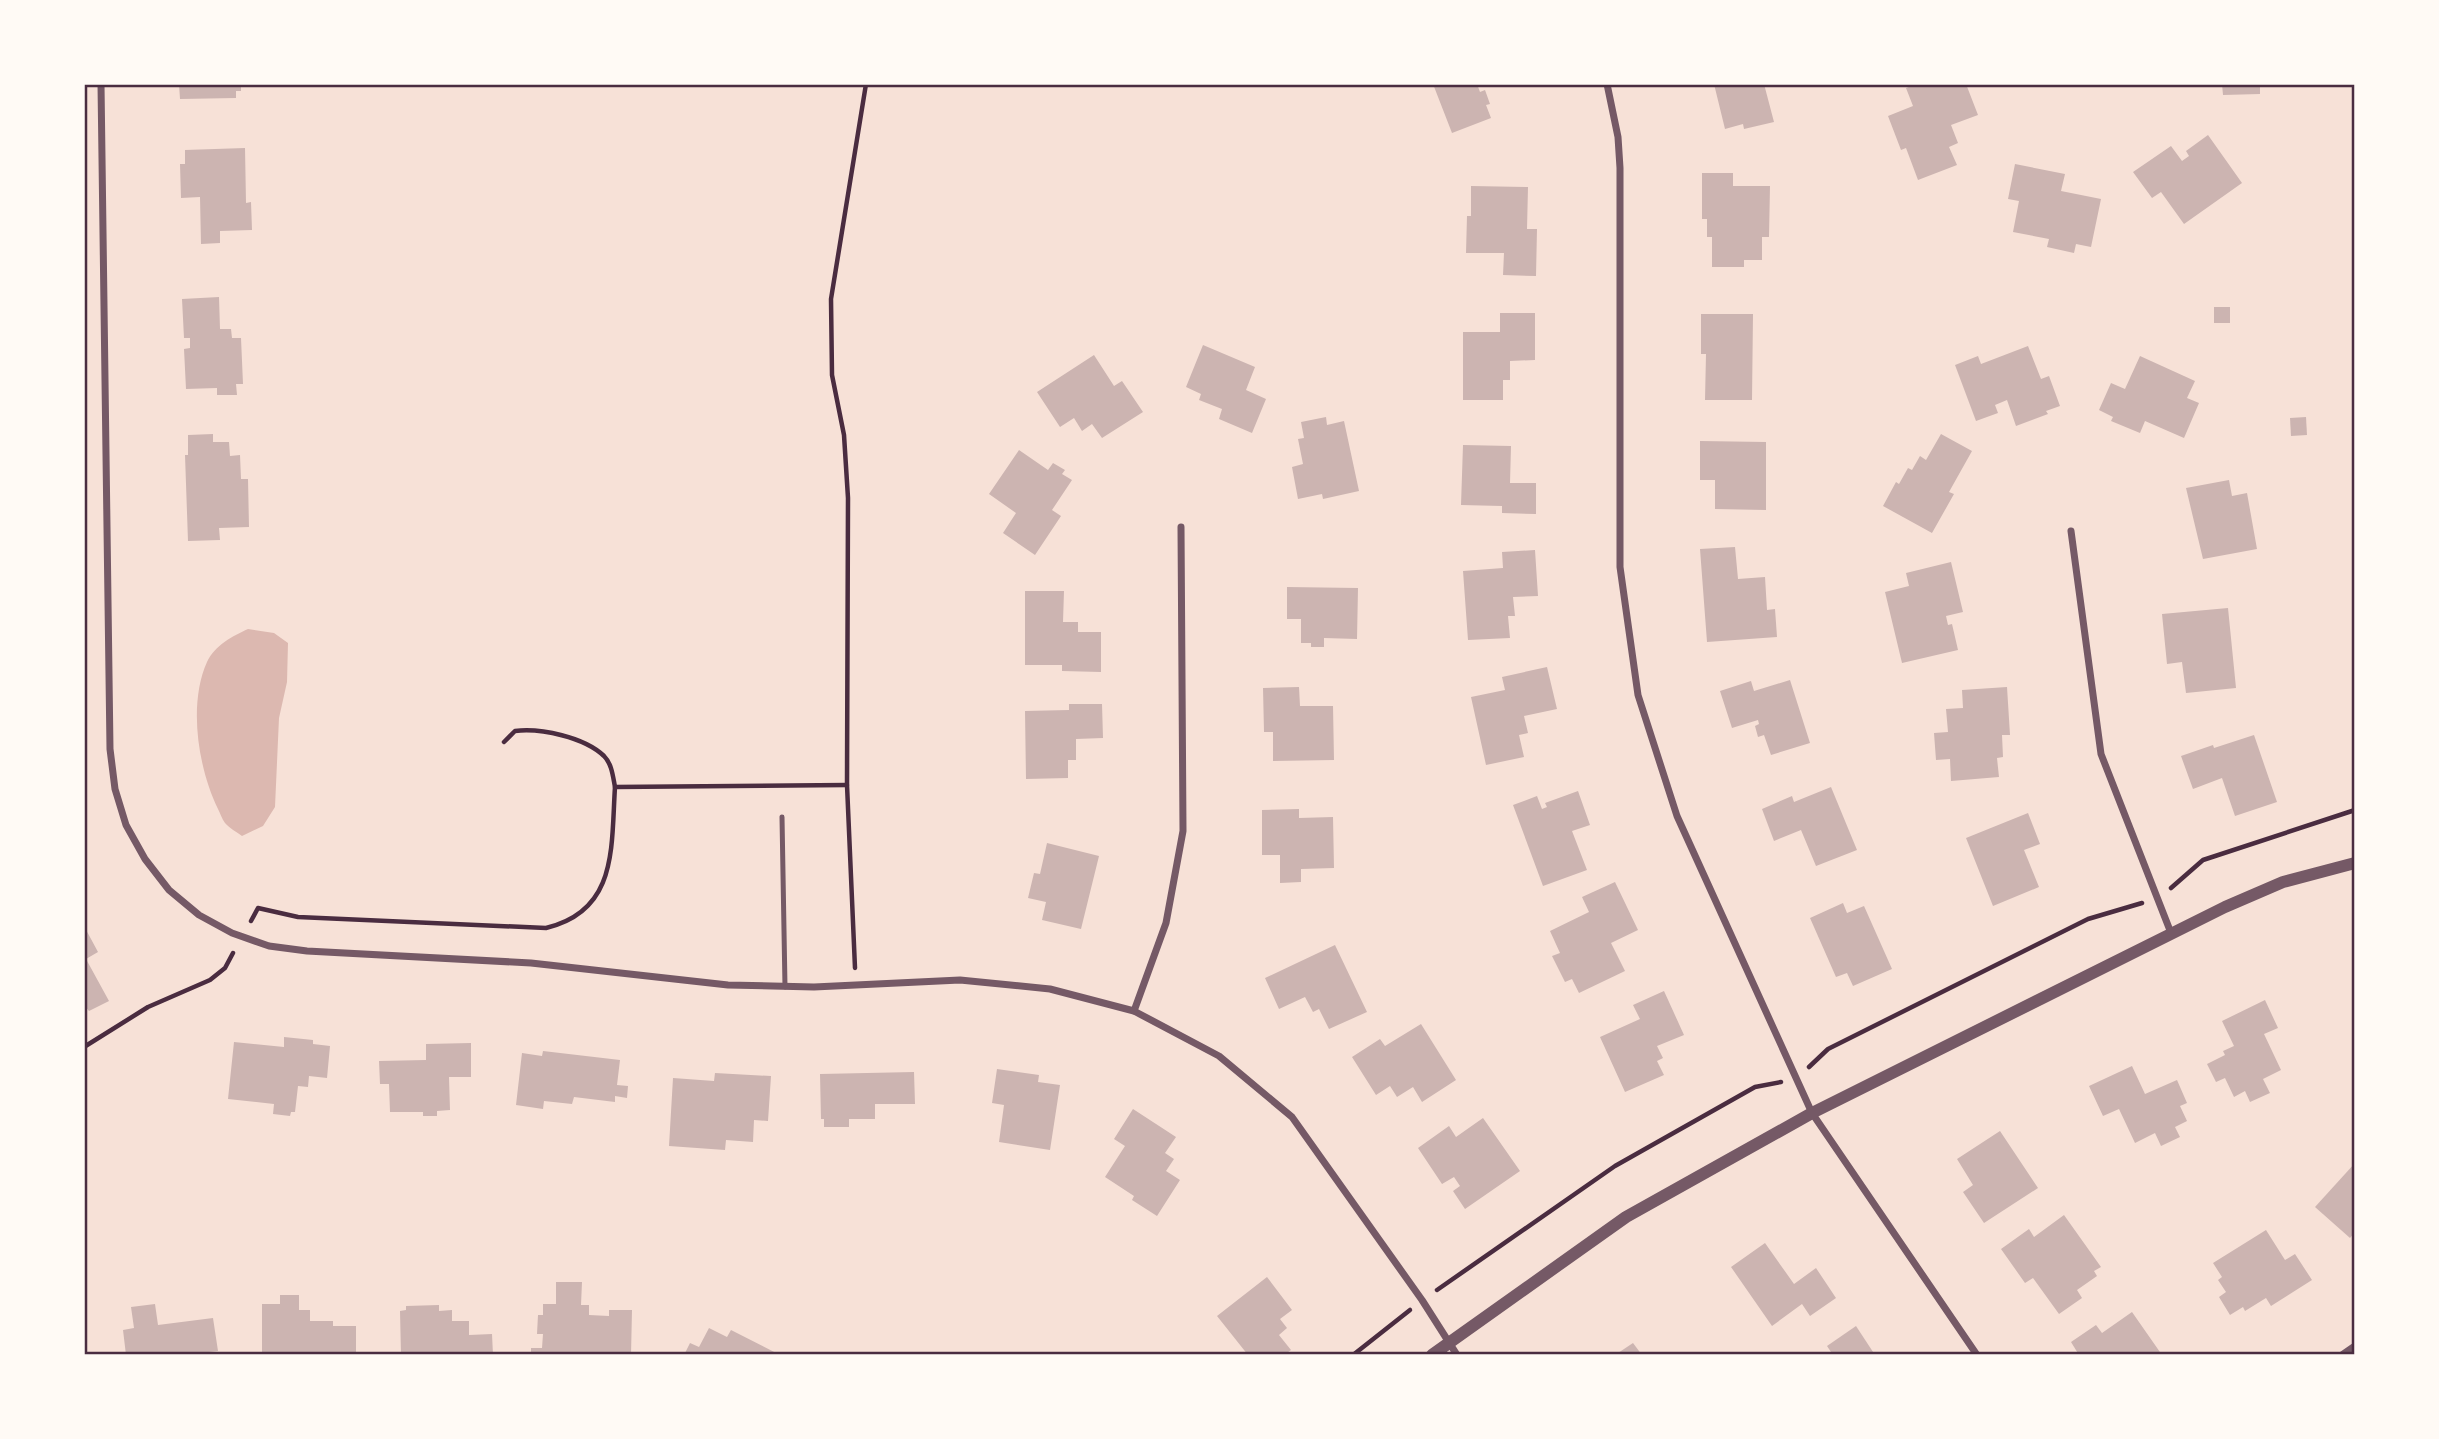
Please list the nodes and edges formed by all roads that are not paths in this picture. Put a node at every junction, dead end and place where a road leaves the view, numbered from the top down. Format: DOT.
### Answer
graph roads {
  1 [pos="100,84"];
  2 [pos="1607,84"];
  3 [pos="1181,527"];
  4 [pos="2071,531"];
  5 [pos="782,817"];
  6 [pos="2355,863"];
  7 [pos="2171,933"];
  8 [pos="785,987"];
  9 [pos="1134,1011"];
  10 [pos="1812,1113"];
  11 [pos="1449,1342"];
  12 [pos="2355,1346"];
  13 [pos="1432,1355"];
  14 [pos="1457,1355"];
  15 [pos="1976,1355"];
  16 [pos="2342,1355"];
  1 -- 8 [label="street"];
  2 -- 10 [label="street"];
  3 -- 9 [label="street"];
  4 -- 7 [label="street"];
  5 -- 8 [label="lane"];
  6 -- 7 [label="street"];
  7 -- 10 [label="street"];
  8 -- 9 [label="street"];
  9 -- 11 [label="street"];
  10 -- 11 [label="street"];
  10 -- 15 [label="street"];
  11 -- 13 [label="street"];
  11 -- 14 [label="street"];
  12 -- 16 [label="street"];
}
